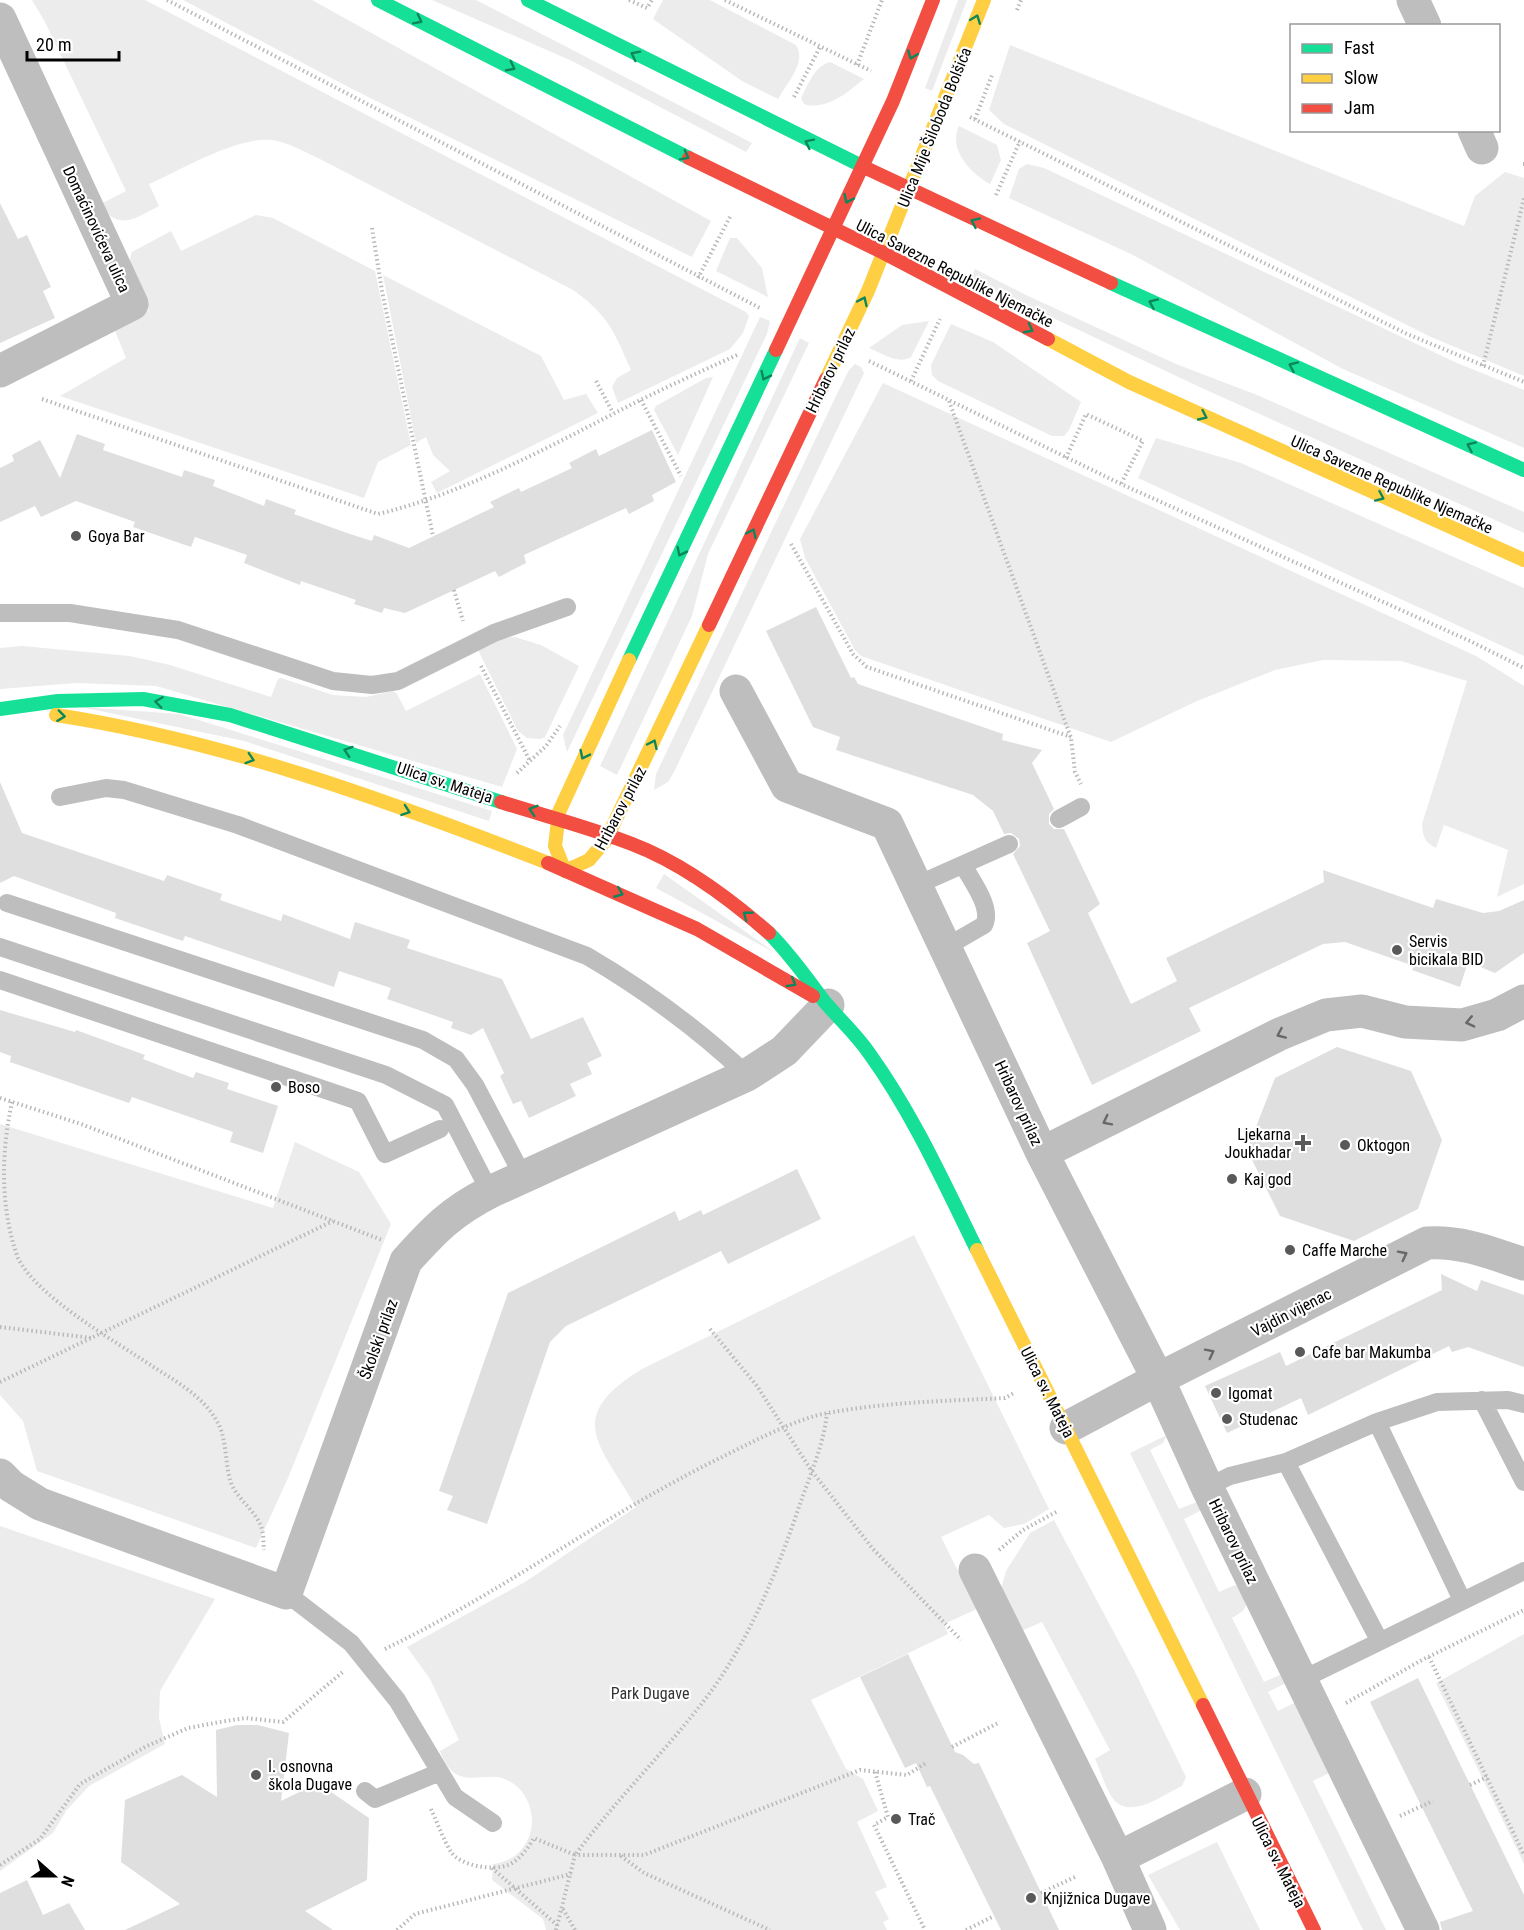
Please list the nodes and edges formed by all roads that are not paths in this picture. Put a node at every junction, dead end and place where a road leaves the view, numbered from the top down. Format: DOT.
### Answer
graph roads {
  1 [pos="378,0"];
  2 [pos="528,0"];
  3 [pos="933,0"];
  4 [pos="984,0"];
  5 [pos="1413,0"];
  6 [pos="0,19"];
  7 [pos="1424,24"];
  8 [pos="862,168"];
  9 [pos="909,191"];
  10 [pos="833,229"];
  11 [pos="884,253"];
  12 [pos="0,371"];
  13 [pos="1524,470"];
  14 [pos="1524,560"];
  15 [pos="567,607"];
  16 [pos="0,613"];
  17 [pos="736,691"];
  18 [pos="1,709"];
  19 [pos="60,797"];
  20 [pos="1083,799"];
  21 [pos="557,818"];
  22 [pos="1059,819"];
  23 [pos="609,834"];
  24 [pos="1009,844"];
  25 [pos="963,865"];
  26 [pos="565,871"];
  27 [pos="917,885"];
  28 [pos="7,903"];
  29 [pos="0,947"];
  30 [pos="946,947"];
  31 [pos="0,980"];
  32 [pos="1524,1001"];
  33 [pos="828,1005"];
  34 [pos="747,1075"];
  35 [pos="440,1129"];
  36 [pos="1042,1153"];
  37 [pos="524,1178"];
  38 [pos="485,1183"];
  39 [pos="1524,1264"];
  40 [pos="1158,1379"];
  41 [pos="1482,1401"];
  42 [pos="1524,1404"];
  43 [pos="1377,1422"];
  44 [pos="1066,1428"];
  45 [pos="1286,1462"];
  46 [pos="0,1474"];
  47 [pos="1524,1482"];
  48 [pos="1208,1487"];
  49 [pos="975,1570"];
  50 [pos="1524,1571"];
  51 [pos="286,1593"];
  52 [pos="1462,1599"];
  53 [pos="1379,1640"];
  54 [pos="1301,1680"];
  55 [pos="440,1772"];
  56 [pos="365,1791"];
  57 [pos="1245,1794"];
  58 [pos="493,1823"];
  59 [pos="1118,1858"];
  60 [pos="1150,1930"];
  61 [pos="1314,1930"];
  62 [pos="1424,1930"];
  1 -- 10 [label="street, Ulica Savezne Republike Njemačke, one-way"];
  8 -- 2 [label="street, one-way"];
  3 -- 8 [label="street, one-way"];
  9 -- 4 [label="street, Ulica Mije Šiloboda Bolšića, one-way"];
  5 -- 7 [label="street"];
  6 -- 12 [label="street, Domaćinovićeva ulica"];
  8 -- 9 [label="street"];
  8 -- 10 [label="street, one-way"];
  9 -- 11 [label="street, Ulica Mije Šiloboda Bolšića"];
  13 -- 9 [label="street, one-way"];
  10 -- 11 [label="street, Ulica Savezne Republike Njemačke"];
  10 -- 21 [label="street, one-way"];
  11 -- 14 [label="street, Ulica Savezne Republike Njemačke, one-way"];
  23 -- 11 [label="street, Hribarov prilaz, one-way"];
  15 -- 16 [label="lane"];
  17 -- 27 [label="street, Hribarov prilaz"];
  21 -- 18 [label="street, Ulica sv. Mateja, one-way"];
  18 -- 26 [label="street, Ulica sv. Mateja, one-way"];
  19 -- 34 [label="lane"];
  20 -- 22 [label="lane"];
  21 -- 23 [label="street, Ulica sv. Mateja"];
  21 -- 26 [label="street"];
  23 -- 26 [label="street, Hribarov prilaz"];
  33 -- 23 [label="street, Ulica sv. Mateja, one-way"];
  24 -- 25 [label="lane"];
  25 -- 27 [label="lane"];
  25 -- 30 [label="lane"];
  26 -- 33 [label="street, Ulica sv. Mateja, one-way"];
  27 -- 30 [label="street, Hribarov prilaz"];
  28 -- 37 [label="lane"];
  29 -- 38 [label="lane"];
  30 -- 36 [label="street, Hribarov prilaz"];
  31 -- 35 [label="lane"];
  32 -- 36 [label="street, Hribarov prilaz, one-way"];
  33 -- 34 [label="street, Školski prilaz"];
  33 -- 44 [label="street, Ulica sv. Mateja"];
  34 -- 37 [label="street, Školski prilaz"];
  36 -- 40 [label="street, Hribarov prilaz"];
  37 -- 38 [label="street, Školski prilaz"];
  38 -- 51 [label="street, Školski prilaz"];
  40 -- 39 [label="street, Vajdin vijenac, one-way"];
  40 -- 44 [label="street, Vajdin vijenac"];
  40 -- 48 [label="street, Hribarov prilaz"];
  41 -- 42 [label="lane"];
  41 -- 43 [label="lane"];
  41 -- 47 [label="lane"];
  43 -- 45 [label="lane"];
  43 -- 52 [label="lane"];
  44 -- 57 [label="street, Ulica sv. Mateja"];
  45 -- 48 [label="lane"];
  45 -- 53 [label="lane"];
  46 -- 51 [label="street"];
  48 -- 54 [label="street, Hribarov prilaz"];
  49 -- 59 [label="street"];
  50 -- 52 [label="lane"];
  51 -- 55 [label="lane"];
  52 -- 53 [label="lane"];
  53 -- 54 [label="lane"];
  54 -- 62 [label="street, Hribarov prilaz"];
  55 -- 56 [label="lane"];
  55 -- 58 [label="lane"];
  57 -- 59 [label="street"];
  57 -- 61 [label="street, Ulica sv. Mateja"];
  59 -- 60 [label="street"];
}
